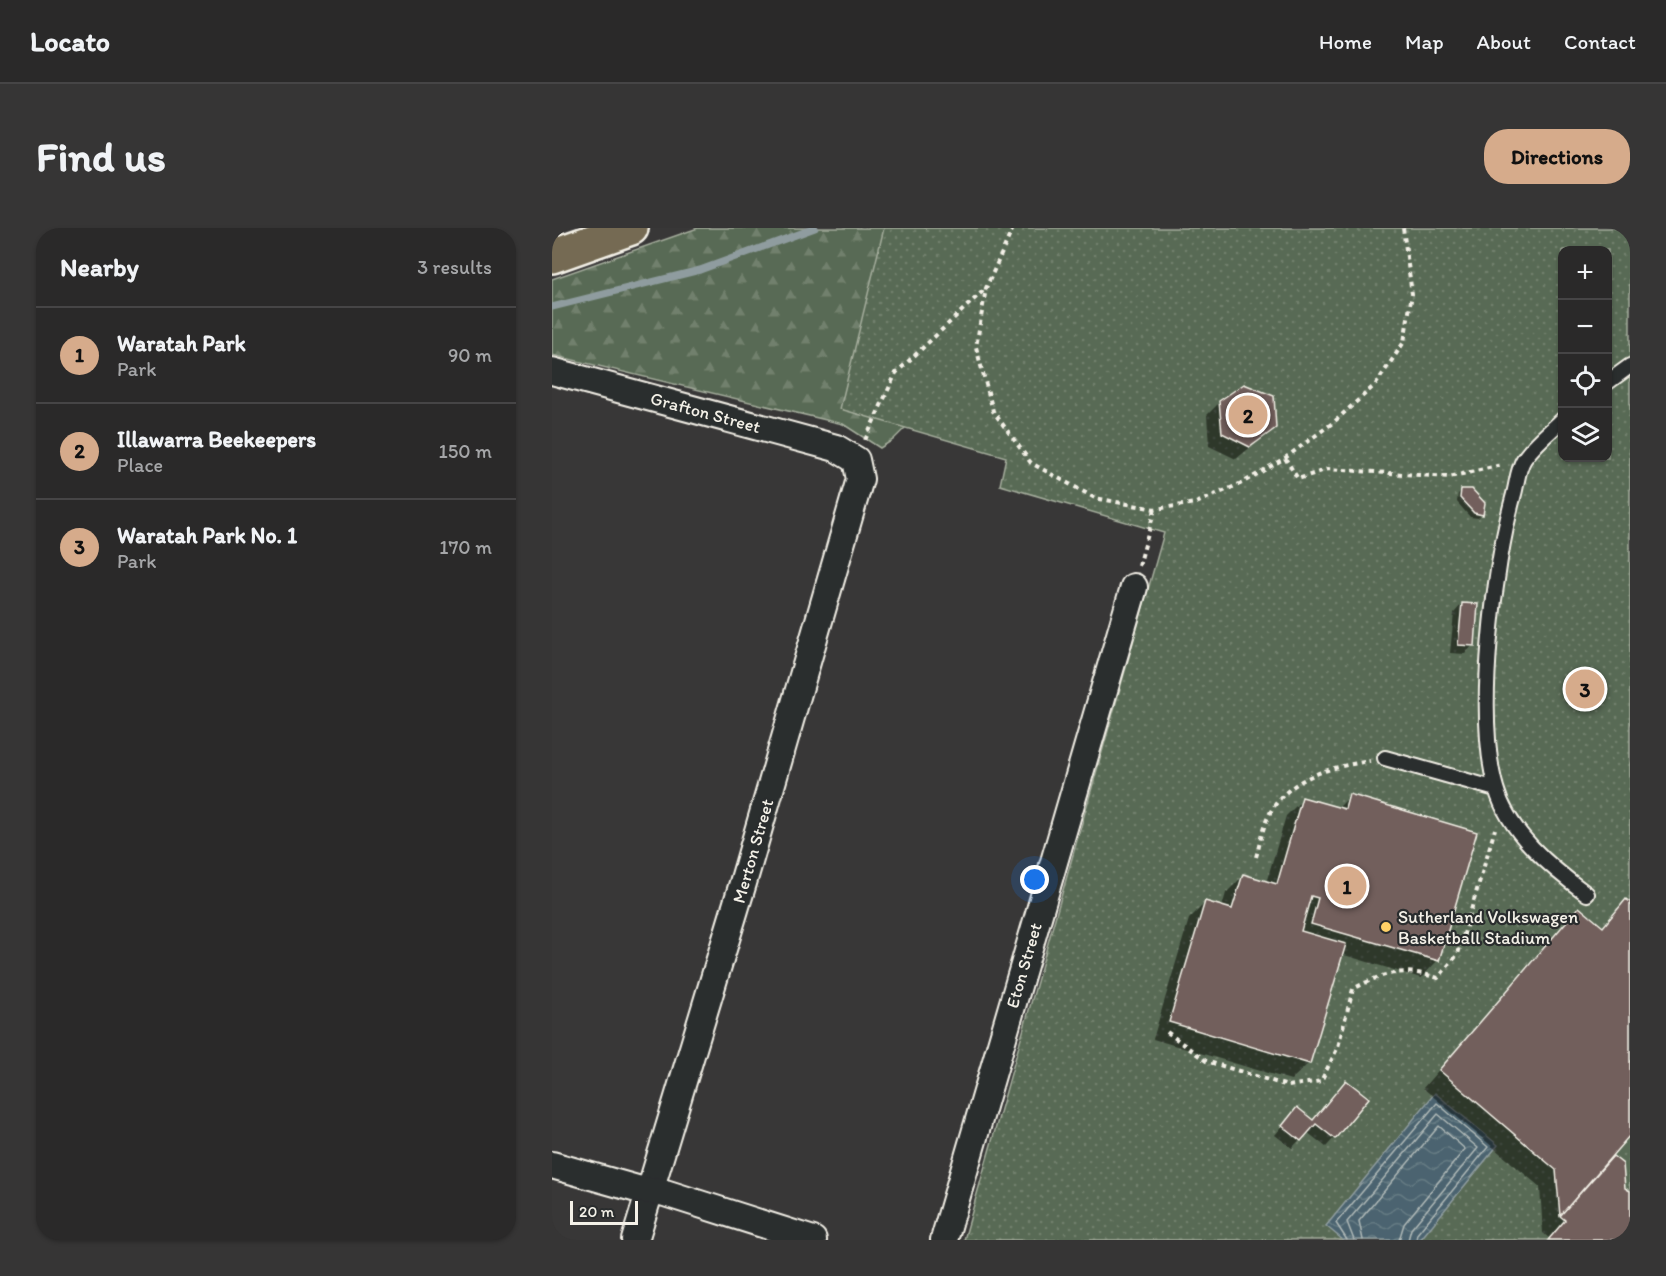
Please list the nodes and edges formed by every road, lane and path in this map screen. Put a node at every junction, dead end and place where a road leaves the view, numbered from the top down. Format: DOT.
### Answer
graph roads {
  1 [pos="631,228"];
  2 [pos="1013,228"];
  3 [pos="1403,228"];
  4 [pos="552,256"];
  5 [pos="986,288"];
  6 [pos="1630,366"];
  7 [pos="552,370"];
  8 [pos="1612,379"];
  9 [pos="1558,424"];
  10 [pos="1285,458"];
  11 [pos="856,460"];
  12 [pos="1523,460"];
  13 [pos="1155,509"];
  14 [pos="1134,587"];
  15 [pos="1385,758"];
  16 [pos="1496,789"];
  17 [pos="1503,802"];
  18 [pos="1256,857"];
  19 [pos="1587,894"];
  20 [pos="1167,1032"];
  21 [pos="552,1165"];
  22 [pos="650,1191"];
  23 [pos="635,1240"];
  24 [pos="813,1240"];
  25 [pos="944,1240"];
  1 -- 4 [label="highway"];
  2 -- 5 [label="path"];
  3 -- 10 [label="path"];
  5 -- 11 [label="path"];
  5 -- 13 [label="path"];
  6 -- 8 [label="lane"];
  7 -- 11 [label="street, Grafton Street"];
  9 -- 12 [label="lane"];
  10 -- 12 [label="path"];
  10 -- 13 [label="path"];
  11 -- 22 [label="street, Merton Street"];
  12 -- 16 [label="lane"];
  13 -- 14 [label="path"];
  14 -- 25 [label="street, Eton Street"];
  15 -- 16 [label="lane"];
  15 -- 18 [label="path"];
  16 -- 17 [label="lane"];
  17 -- 19 [label="lane"];
  17 -- 20 [label="path"];
  21 -- 22 [label="street"];
  22 -- 23 [label="street, Merton Street"];
  22 -- 24 [label="street"];
}
